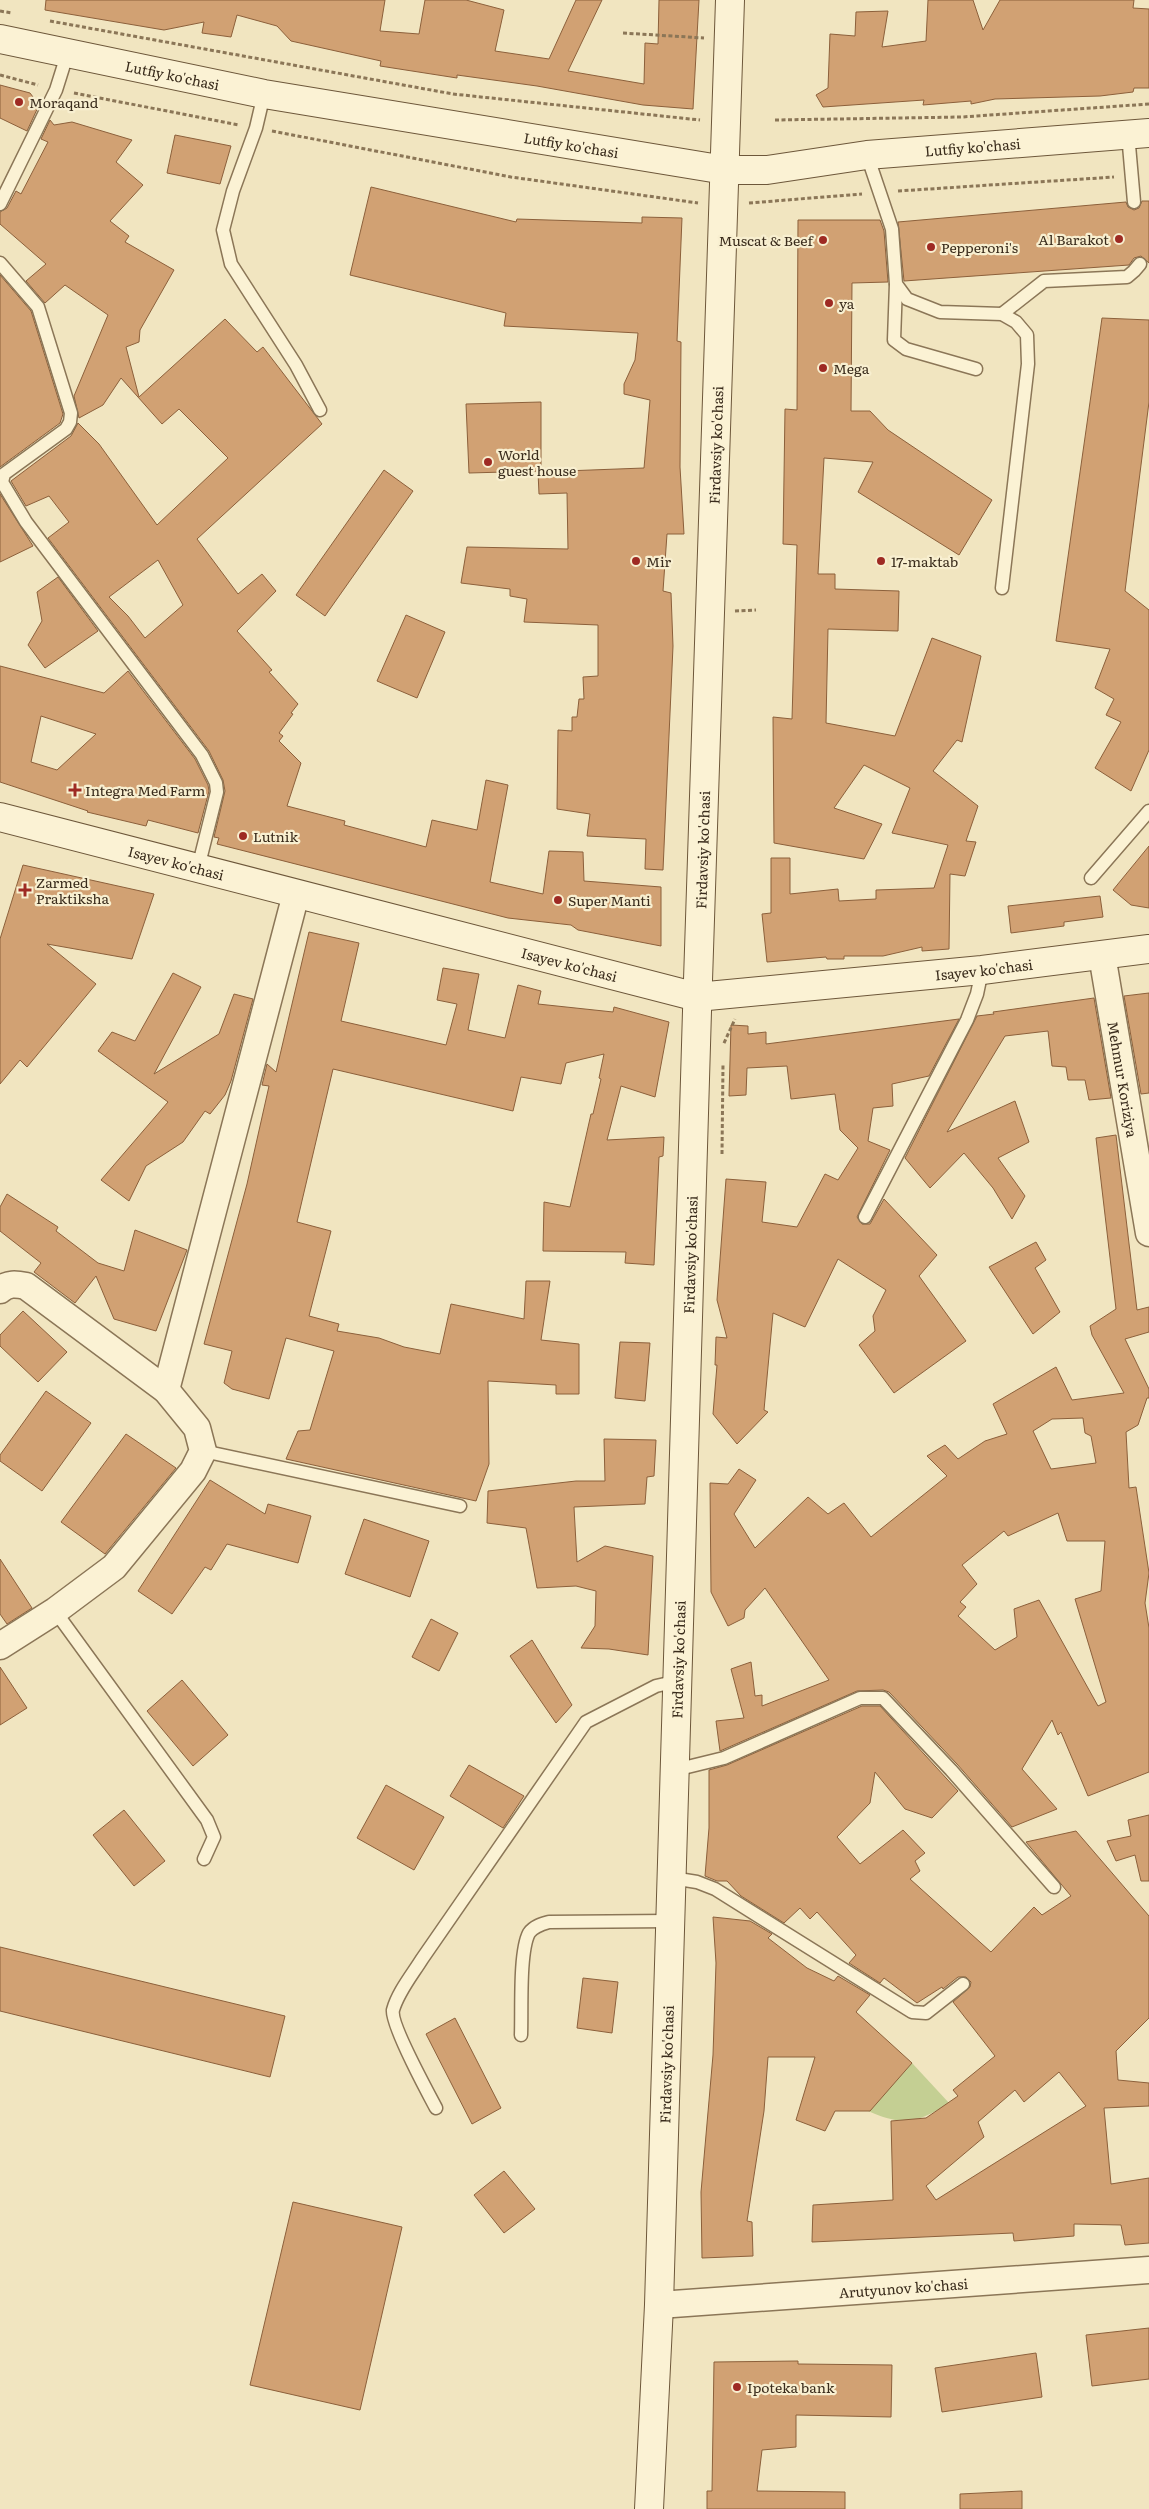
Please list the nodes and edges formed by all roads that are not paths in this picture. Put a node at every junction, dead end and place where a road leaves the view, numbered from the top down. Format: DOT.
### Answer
graph roads {
  1 [pos="730,0"];
  2 [pos="0,39"];
  3 [pos="66,55"];
  4 [pos="264,94"];
  5 [pos="1139,134"];
  6 [pos="867,155"];
  7 [pos="725,170"];
  8 [pos="1134,202"];
  9 [pos="0,204"];
  10 [pos="0,263"];
  11 [pos="1140,264"];
  12 [pos="896,284"];
  13 [pos="1002,314"];
  14 [pos="976,369"];
  15 [pos="320,410"];
  16 [pos="1002,588"];
  17 [pos="1149,811"];
  18 [pos="0,817"];
  19 [pos="198,868"];
  20 [pos="1091,878"];
  21 [pos="296,894"];
  22 [pos="1149,949"];
  23 [pos="1102,955"];
  24 [pos="982,970"];
  25 [pos="697,997"];
  26 [pos="1144,1164"];
  27 [pos="865,1217"];
  28 [pos="1149,1234"];
  29 [pos="0,1290"];
  30 [pos="166,1390"];
  31 [pos="203,1451"];
  32 [pos="460,1506"];
  33 [pos="55,1611"];
  34 [pos="0,1646"];
  35 [pos="678,1681"];
  36 [pos="675,1770"];
  37 [pos="204,1859"];
  38 [pos="672,1878"];
  39 [pos="1054,1887"];
  40 [pos="670,1921"];
  41 [pos="963,1984"];
  42 [pos="521,2034"];
  43 [pos="436,2108"];
  44 [pos="1149,2270"];
  45 [pos="659,2305"];
  46 [pos="649,2509"];
  1 -- 7 [label="main road, Firdavsiy ko'chasi"];
  2 -- 3 [label="main road, Lutfiy ko'chasi"];
  3 -- 4 [label="main road, Lutfiy ko'chasi"];
  3 -- 9 [label="lane"];
  4 -- 7 [label="main road, Lutfiy ko'chasi"];
  4 -- 15 [label="lane"];
  5 -- 6 [label="main road, Lutfiy ko'chasi"];
  5 -- 8 [label="lane"];
  6 -- 7 [label="main road, Lutfiy ko'chasi"];
  6 -- 12 [label="lane"];
  7 -- 25 [label="main road, Firdavsiy ko'chasi"];
  10 -- 19 [label="lane"];
  11 -- 13 [label="lane"];
  12 -- 13 [label="lane"];
  12 -- 14 [label="lane"];
  13 -- 16 [label="lane"];
  17 -- 20 [label="lane"];
  18 -- 19 [label="main road, Isayev ko'chasi"];
  19 -- 21 [label="main road, Isayev ko'chasi"];
  21 -- 25 [label="main road, Isayev ko'chasi"];
  21 -- 30 [label="street"];
  22 -- 23 [label="main road, Isayev ko'chasi"];
  23 -- 24 [label="main road, Isayev ko'chasi"];
  23 -- 26 [label="street, Mehmur Koriziya"];
  24 -- 25 [label="main road, Isayev ko'chasi"];
  24 -- 27 [label="lane"];
  25 -- 35 [label="main road, Firdavsiy ko'chasi"];
  26 -- 28 [label="street, Mehmur Koriziya"];
  29 -- 30 [label="street"];
  30 -- 31 [label="street"];
  31 -- 32 [label="lane"];
  31 -- 33 [label="street"];
  33 -- 34 [label="street"];
  33 -- 37 [label="lane"];
  35 -- 36 [label="main road, Firdavsiy ko'chasi"];
  35 -- 43 [label="lane"];
  36 -- 38 [label="main road, Firdavsiy ko'chasi"];
  36 -- 39 [label="lane"];
  38 -- 40 [label="main road, Firdavsiy ko'chasi"];
  38 -- 41 [label="lane"];
  40 -- 42 [label="lane"];
  40 -- 45 [label="main road, Firdavsiy ko'chasi"];
  44 -- 45 [label="street, Arutyunov ko'chasi"];
  45 -- 46 [label="main road, Firdavsiy ko'chasi"];
}
